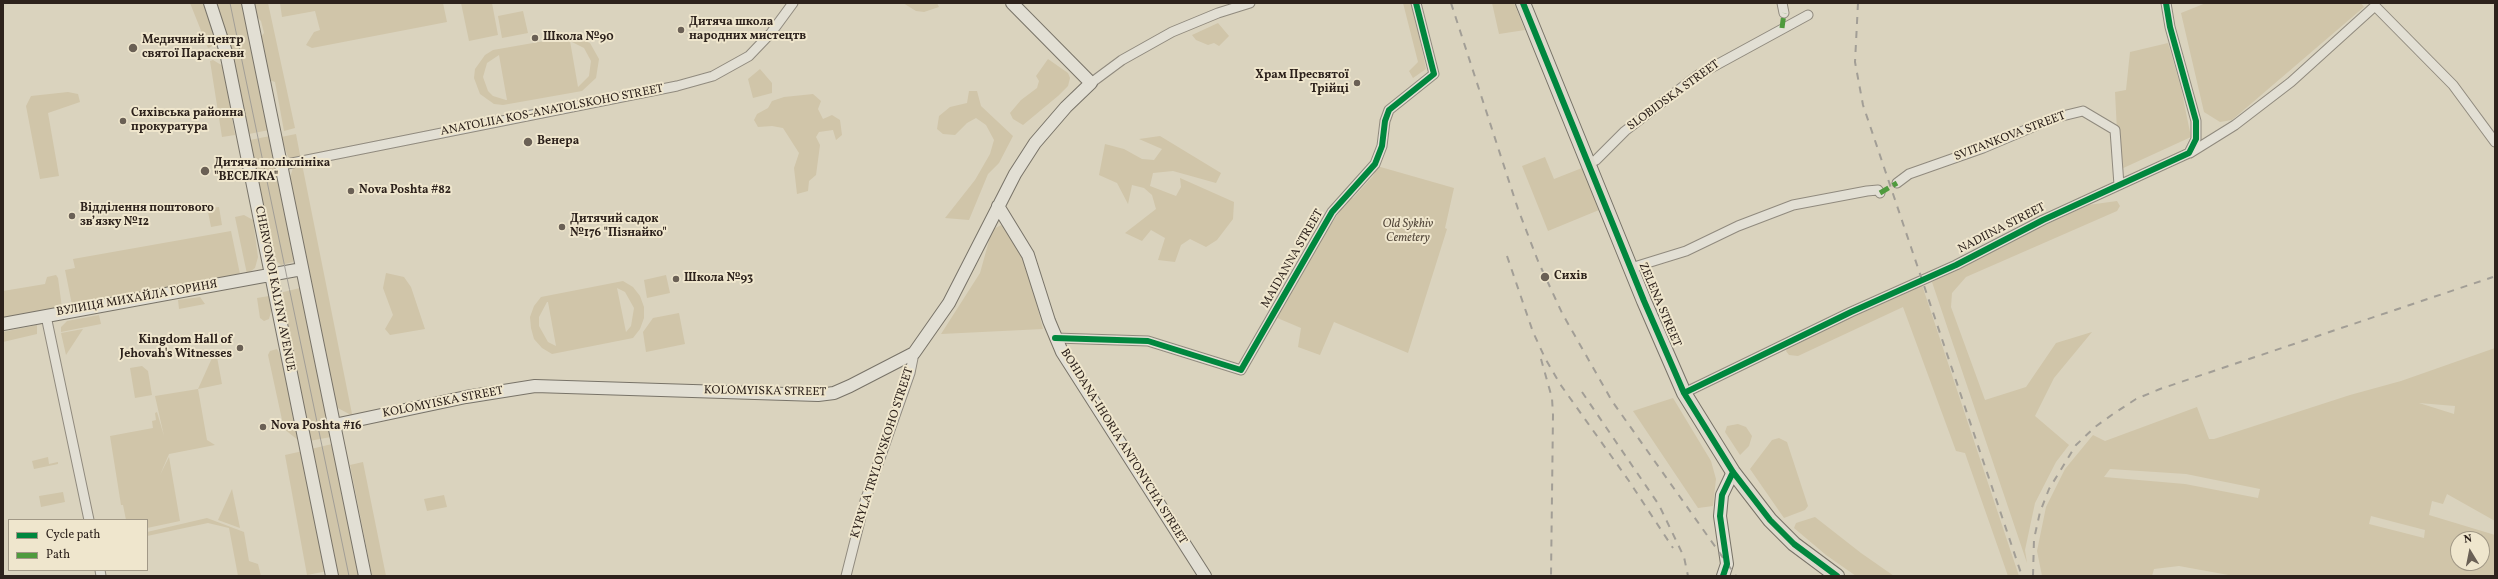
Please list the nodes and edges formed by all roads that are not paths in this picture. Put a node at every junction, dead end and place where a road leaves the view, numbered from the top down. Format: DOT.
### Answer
graph roads {
  1 [pos="210,3"];
  2 [pos="248,3"];
  3 [pos="793,3"];
  4 [pos="1012,3"];
  5 [pos="1250,3"];
  6 [pos="1416,3"];
  7 [pos="1523,3"];
  8 [pos="1782,3"];
  9 [pos="2166,3"];
  10 [pos="1784,13"];
  11 [pos="1808,15"];
  12 [pos="1091,83"];
  13 [pos="2495,142"];
  14 [pos="2189,153"];
  15 [pos="1588,164"];
  16 [pos="282,165"];
  17 [pos="1897,183"];
  18 [pos="2119,185"];
  19 [pos="1880,193"];
  20 [pos="998,206"];
  21 [pos="1631,268"];
  22 [pos="302,269"];
  23 [pos="271,275"];
  24 [pos="46,316"];
  25 [pos="3,324"];
  26 [pos="1055,338"];
  27 [pos="914,353"];
  28 [pos="1684,393"];
  29 [pos="334,425"];
  30 [pos="1733,472"];
  31 [pos="89,519"];
  32 [pos="332,576"];
  33 [pos="365,576"];
  34 [pos="846,576"];
  35 [pos="1205,576"];
  36 [pos="1723,576"];
  37 [pos="1837,576"];
  1 -- 23 [label="main road, CHERVONOI KALYNY AVENUE"];
  2 -- 16 [label="main road"];
  3 -- 16 [label="street, ANATOLIIA KOS-ANATOLSKOHO STREET"];
  4 -- 12 [label="main road"];
  5 -- 12 [label="street"];
  6 -- 26 [label="street, MAIDANNA STREET"];
  7 -- 15 [label="main road, ZELENA STREET"];
  8 -- 10 [label="street"];
  9 -- 14 [label="street"];
  11 -- 15 [label="street, SLOBIDSKA STREET"];
  12 -- 20 [label="main road, KOLOMYISKA STREET"];
  13 -- 14 [label="street, NADIINA STREET"];
  14 -- 18 [label="street, NADIINA STREET"];
  15 -- 21 [label="main road, ZELENA STREET"];
  16 -- 22 [label="main road"];
  17 -- 18 [label="street, SVITANKOVA STREET"];
  18 -- 28 [label="street, NADIINA STREET"];
  19 -- 21 [label="street"];
  20 -- 26 [label="main road, BOHDANA-IHORIA ANTONYCHA STREET"];
  20 -- 27 [label="main road, KOLOMYISKA STREET"];
  21 -- 28 [label="main road, ZELENA STREET"];
  22 -- 23 [label="main road, ВУЛИЦЯ МИХАЙЛА ГОРИНЯ"];
  22 -- 29 [label="main road"];
  23 -- 24 [label="main road, ВУЛИЦЯ МИХАЙЛА ГОРИНЯ"];
  23 -- 32 [label="main road, CHERVONOI KALYNY AVENUE"];
  24 -- 25 [label="main road, ВУЛИЦЯ МИХАЙЛА ГОРИНЯ"];
  24 -- 31 [label="street"];
  26 -- 35 [label="main road, BOHDANA-IHORIA ANTONYCHA STREET"];
  27 -- 29 [label="main road, KOLOMYISKA STREET"];
  27 -- 34 [label="street, KYRYLA TRYLOVSKOHO STREET"];
  28 -- 30 [label="main road, ZELENA STREET"];
  29 -- 33 [label="main road"];
  30 -- 36 [label="main road"];
  30 -- 37 [label="main road, ZELENA STREET"];
}
